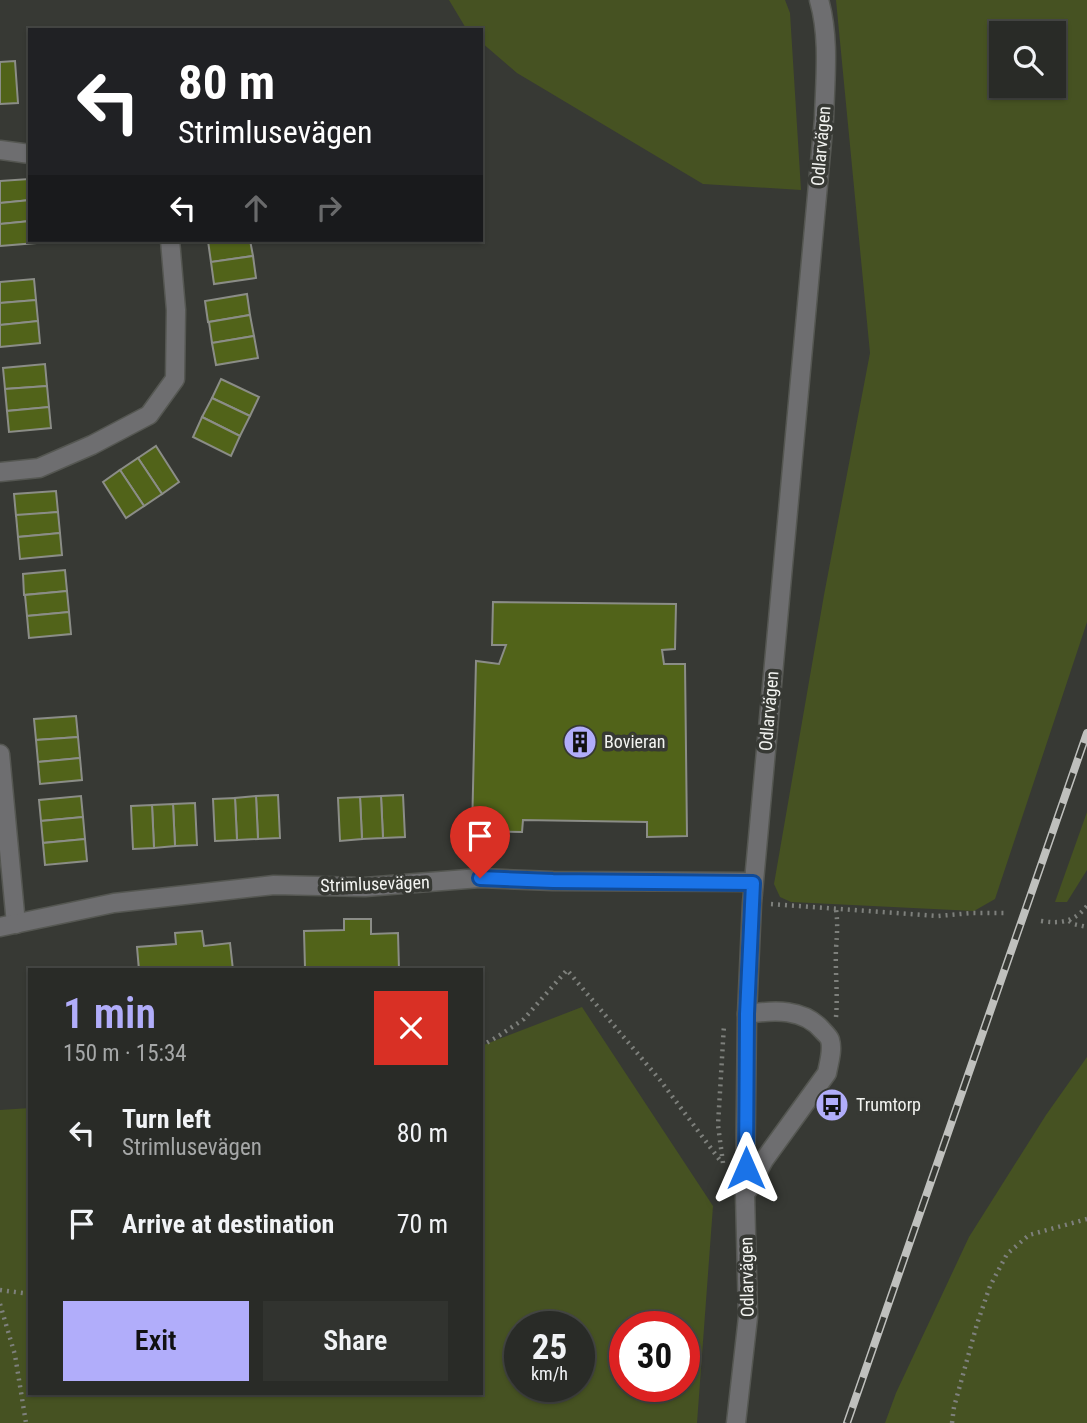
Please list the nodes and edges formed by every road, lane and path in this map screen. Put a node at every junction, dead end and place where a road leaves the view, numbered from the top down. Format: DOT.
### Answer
graph roads {
  1 [pos="819,0"];
  2 [pos="0,150"];
  3 [pos="28,153"];
  4 [pos="170,242"];
  5 [pos="0,472"];
  6 [pos="0,754"];
  7 [pos="753,883"];
  8 [pos="752,903"];
  9 [pos="1087,906"];
  10 [pos="836,909"];
  11 [pos="1007,913"];
  12 [pos="1041,921"];
  13 [pos="1069,921"];
  14 [pos="8,926"];
  15 [pos="1087,927"];
  16 [pos="747,1014"];
  17 [pos="483,1044"];
  18 [pos="831,1057"];
  19 [pos="723,1164"];
  20 [pos="746,1194"];
  21 [pos="1087,1219"];
  22 [pos="0,1290"];
  23 [pos="28,1294"];
  24 [pos="0,1304"];
  25 [pos="26,1423"];
  26 [pos="736,1423"];
  27 [pos="952,1423"];
  1 -- 7 [label="street, Odlarvägen"];
  2 -- 3 [label="street"];
  4 -- 5 [label="street"];
  6 -- 14 [label="street"];
  7 -- 8 [label="street, Odlarvägen"];
  7 -- 14 [label="street, Strimlusevägen"];
  8 -- 10 [label="path"];
  8 -- 16 [label="street, Odlarvägen"];
  9 -- 13 [label="path"];
  10 -- 11 [label="path"];
  10 -- 18 [label="path"];
  12 -- 13 [label="path"];
  13 -- 15 [label="path"];
  16 -- 18 [label="street"];
  16 -- 20 [label="street, Odlarvägen"];
  17 -- 19 [label="path"];
  18 -- 20 [label="street"];
  20 -- 26 [label="street, Odlarvägen"];
  21 -- 27 [label="path"];
  22 -- 23 [label="path"];
  24 -- 25 [label="path"];
}
